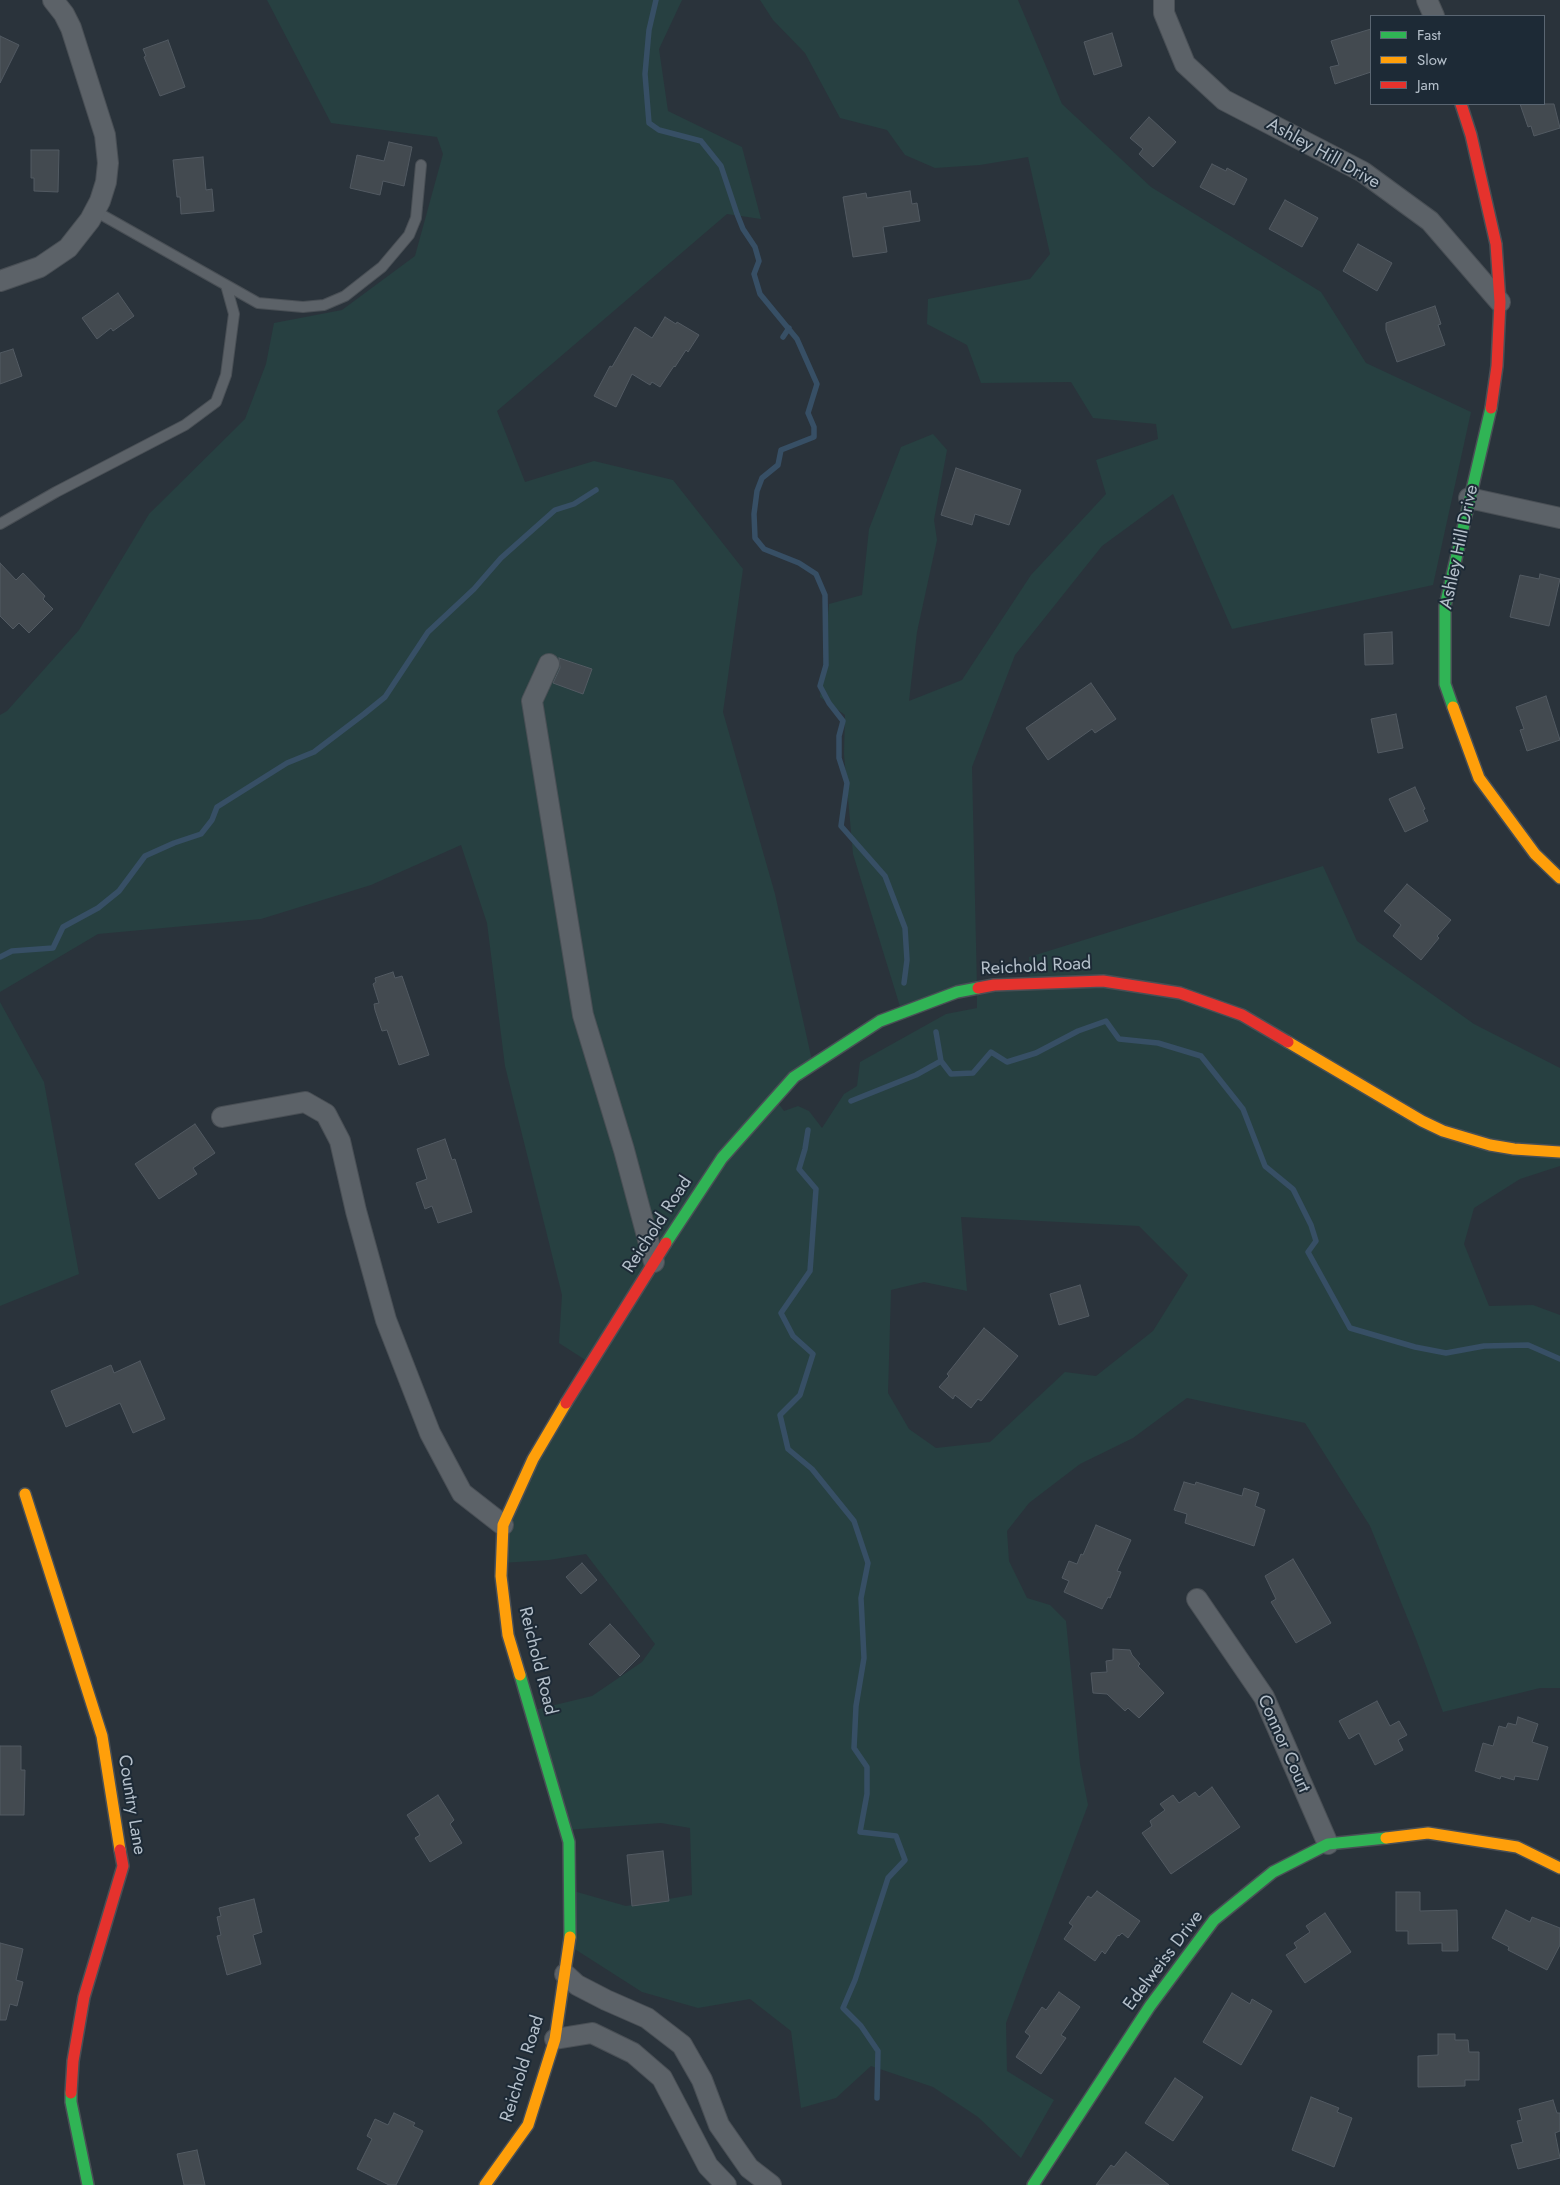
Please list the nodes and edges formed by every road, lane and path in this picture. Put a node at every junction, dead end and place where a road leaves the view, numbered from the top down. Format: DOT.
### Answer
graph roads {
  1 [pos="52,0"];
  2 [pos="1164,0"];
  3 [pos="1426,0"];
  4 [pos="1434,15"];
  5 [pos="1461,105"];
  6 [pos="421,165"];
  7 [pos="95,211"];
  8 [pos="0,281"];
  9 [pos="226,285"];
  10 [pos="1500,302"];
  11 [pos="1469,498"];
  12 [pos="1560,518"];
  13 [pos="0,524"];
  14 [pos="549,664"];
  15 [pos="1560,878"];
  16 [pos="222,1116"];
  17 [pos="1560,1152"];
  18 [pos="654,1262"];
  19 [pos="25,1494"];
  20 [pos="502,1525"];
  21 [pos="1197,1599"];
  22 [pos="1328,1844"];
  23 [pos="1560,1868"];
  24 [pos="565,1974"];
  25 [pos="555,2039"];
  26 [pos="88,2185"];
  27 [pos="484,2185"];
  28 [pos="726,2185"];
  29 [pos="771,2185"];
  30 [pos="1033,2185"];
  1 -- 7 [label="street"];
  2 -- 10 [label="street, Ashley Hill Drive"];
  3 -- 4 [label="street"];
  5 -- 10 [label="street, Ashley Hill Drive"];
  6 -- 9 [label="lane"];
  7 -- 8 [label="street"];
  7 -- 9 [label="lane"];
  9 -- 13 [label="lane"];
  10 -- 11 [label="street, Ashley Hill Drive"];
  11 -- 12 [label="street"];
  11 -- 15 [label="street, Ashley Hill Drive"];
  14 -- 18 [label="street"];
  16 -- 20 [label="street"];
  17 -- 18 [label="street, Reichold Road"];
  18 -- 20 [label="street, Reichold Road"];
  19 -- 26 [label="street, Country Lane"];
  20 -- 24 [label="street, Reichold Road"];
  21 -- 22 [label="street, Connor Court"];
  22 -- 23 [label="street, Edelweiss Drive"];
  22 -- 30 [label="street, Edelweiss Drive"];
  24 -- 25 [label="street, Reichold Road"];
  24 -- 29 [label="street"];
  25 -- 27 [label="street, Reichold Road"];
  25 -- 28 [label="street"];
}
